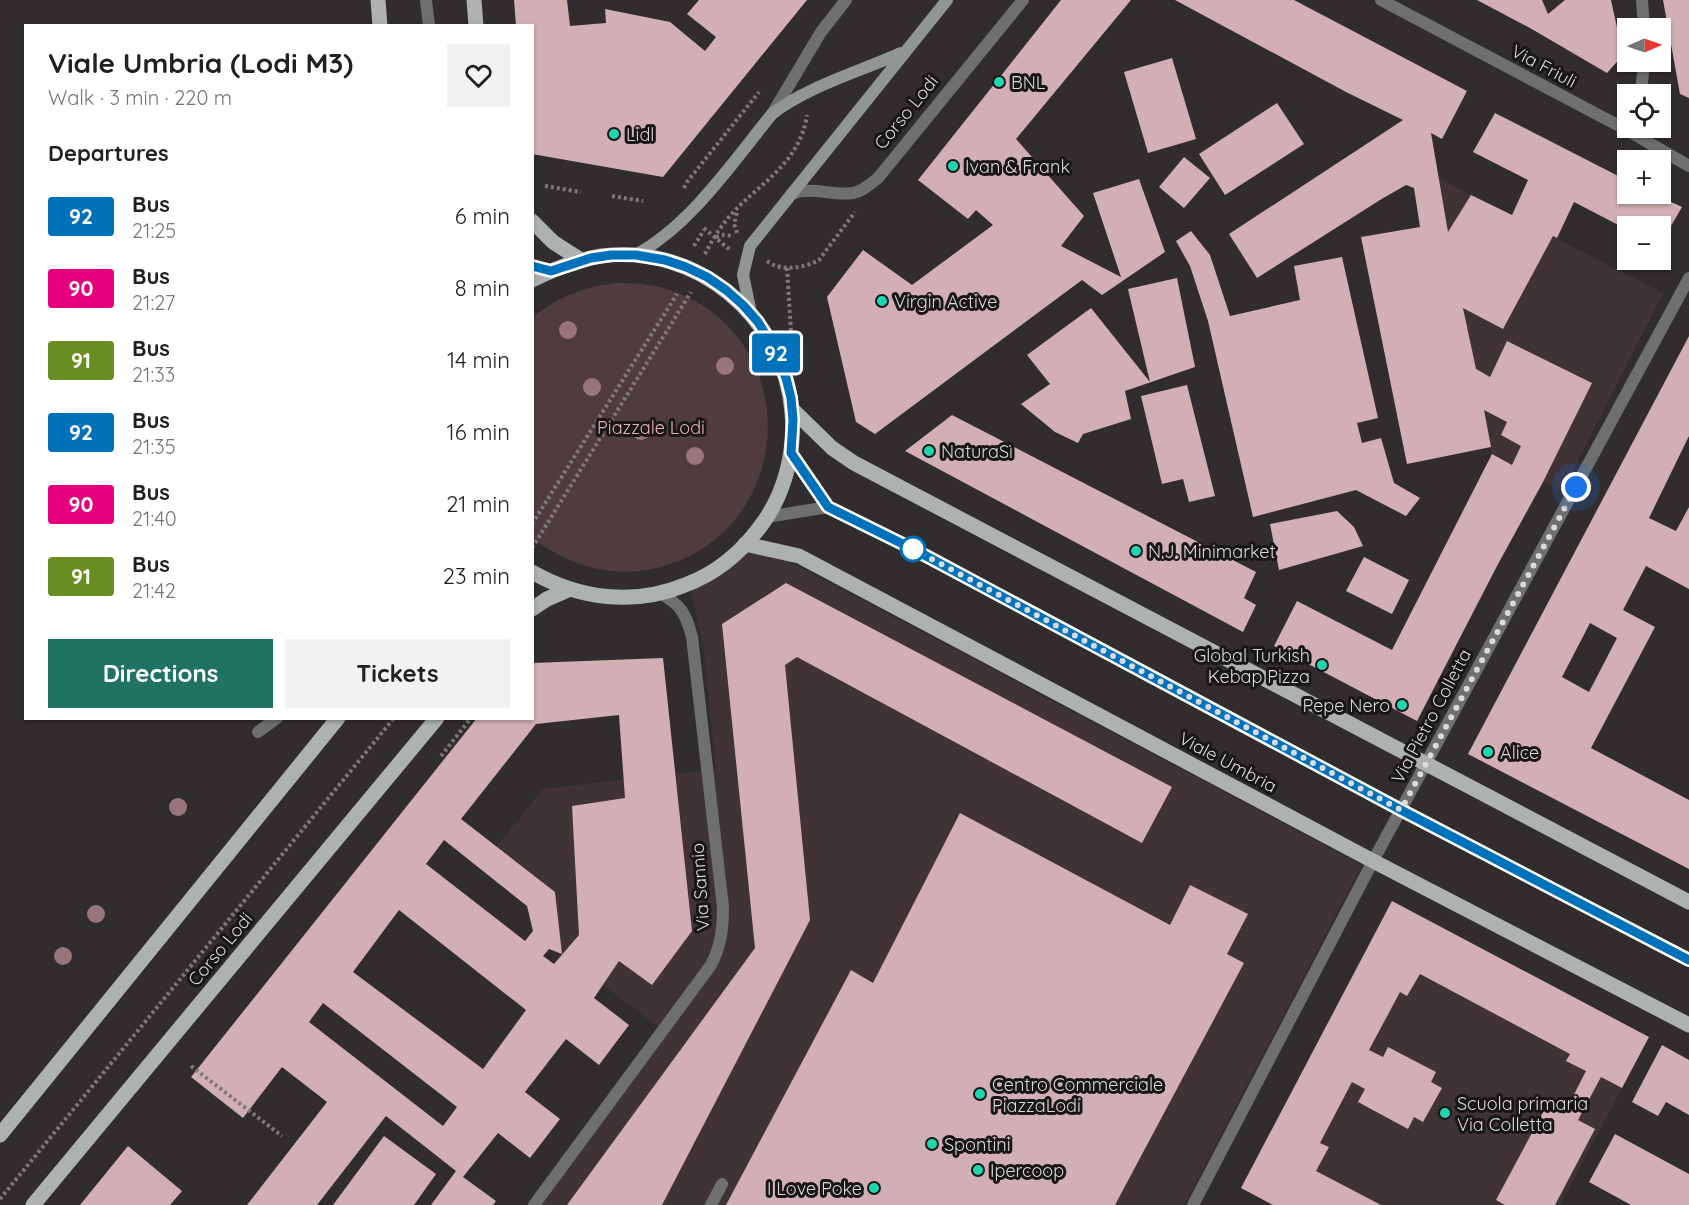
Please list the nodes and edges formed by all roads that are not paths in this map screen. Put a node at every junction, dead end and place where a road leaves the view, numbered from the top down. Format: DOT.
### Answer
graph roads {
  1 [pos="378,0"];
  2 [pos="426,0"];
  3 [pos="474,0"];
  4 [pos="846,0"];
  5 [pos="947,0"];
  6 [pos="1023,0"];
  7 [pos="1381,0"];
  8 [pos="1642,0"];
  9 [pos="1643,18"];
  10 [pos="380,24"];
  11 [pos="429,24"];
  12 [pos="476,24"];
  13 [pos="905,51"];
  14 [pos="772,114"];
  15 [pos="1617,122"];
  16 [pos="1644,138"];
  17 [pos="1689,166"];
  18 [pos="791,194"];
  19 [pos="534,223"];
  20 [pos="636,255"];
  21 [pos="580,260"];
  22 [pos="534,267"];
  23 [pos="551,271"];
  24 [pos="1689,278"];
  25 [pos="534,279"];
  26 [pos="751,313"];
  27 [pos="792,409"];
  28 [pos="791,453"];
  29 [pos="828,507"];
  30 [pos="767,517"];
  31 [pos="745,544"];
  32 [pos="534,573"];
  33 [pos="570,589"];
  34 [pos="659,593"];
  35 [pos="534,608"];
  36 [pos="274,720"];
  37 [pos="337,720"];
  38 [pos="434,720"];
  39 [pos="258,732"];
  40 [pos="1426,763"];
  41 [pos="1401,810"];
  42 [pos="1373,861"];
  43 [pos="1689,902"];
  44 [pos="1689,960"];
  45 [pos="1689,1025"];
  46 [pos="0,1135"];
  47 [pos="722,1184"];
  48 [pos="33,1205"];
  49 [pos="534,1205"];
  50 [pos="711,1205"];
  51 [pos="1192,1205"];
  1 -- 10 [label="main road"];
  2 -- 11 [label="street"];
  3 -- 12 [label="main road"];
  4 -- 14 [label="street"];
  5 -- 13 [label="main road"];
  6 -- 18 [label="street, Corso Lodi"];
  7 -- 15 [label="street, Via Friuli"];
  8 -- 9 [label="street"];
  13 -- 14 [label="main road"];
  13 -- 18 [label="main road"];
  14 -- 20 [label="main road"];
  16 -- 17 [label="street, Via Friuli"];
  18 -- 26 [label="main road"];
  19 -- 21 [label="main road"];
  20 -- 21 [label="main road"];
  20 -- 26 [label="main road"];
  21 -- 23 [label="main road"];
  22 -- 23 [label="street"];
  23 -- 25 [label="main road"];
  24 -- 40 [label="street, Via Pietro Colletta"];
  26 -- 27 [label="main road"];
  27 -- 28 [label="main road"];
  27 -- 40 [label="main road"];
  28 -- 29 [label="street"];
  28 -- 30 [label="main road"];
  29 -- 30 [label="street"];
  29 -- 41 [label="street"];
  30 -- 31 [label="main road"];
  31 -- 34 [label="main road"];
  31 -- 42 [label="main road, Viale Umbria"];
  32 -- 33 [label="main road"];
  33 -- 34 [label="main road"];
  33 -- 35 [label="main road"];
  34 -- 49 [label="street, Via Sannio"];
  36 -- 39 [label="street"];
  37 -- 46 [label="main road"];
  38 -- 48 [label="main road, Corso Lodi"];
  40 -- 41 [label="street, Via Pietro Colletta"];
  40 -- 43 [label="main road"];
  41 -- 42 [label="street, Via Pietro Colletta"];
  41 -- 44 [label="street"];
  42 -- 45 [label="main road, Viale Umbria"];
  42 -- 51 [label="street, Via Pietro Colletta"];
  47 -- 50 [label="street"];
}
